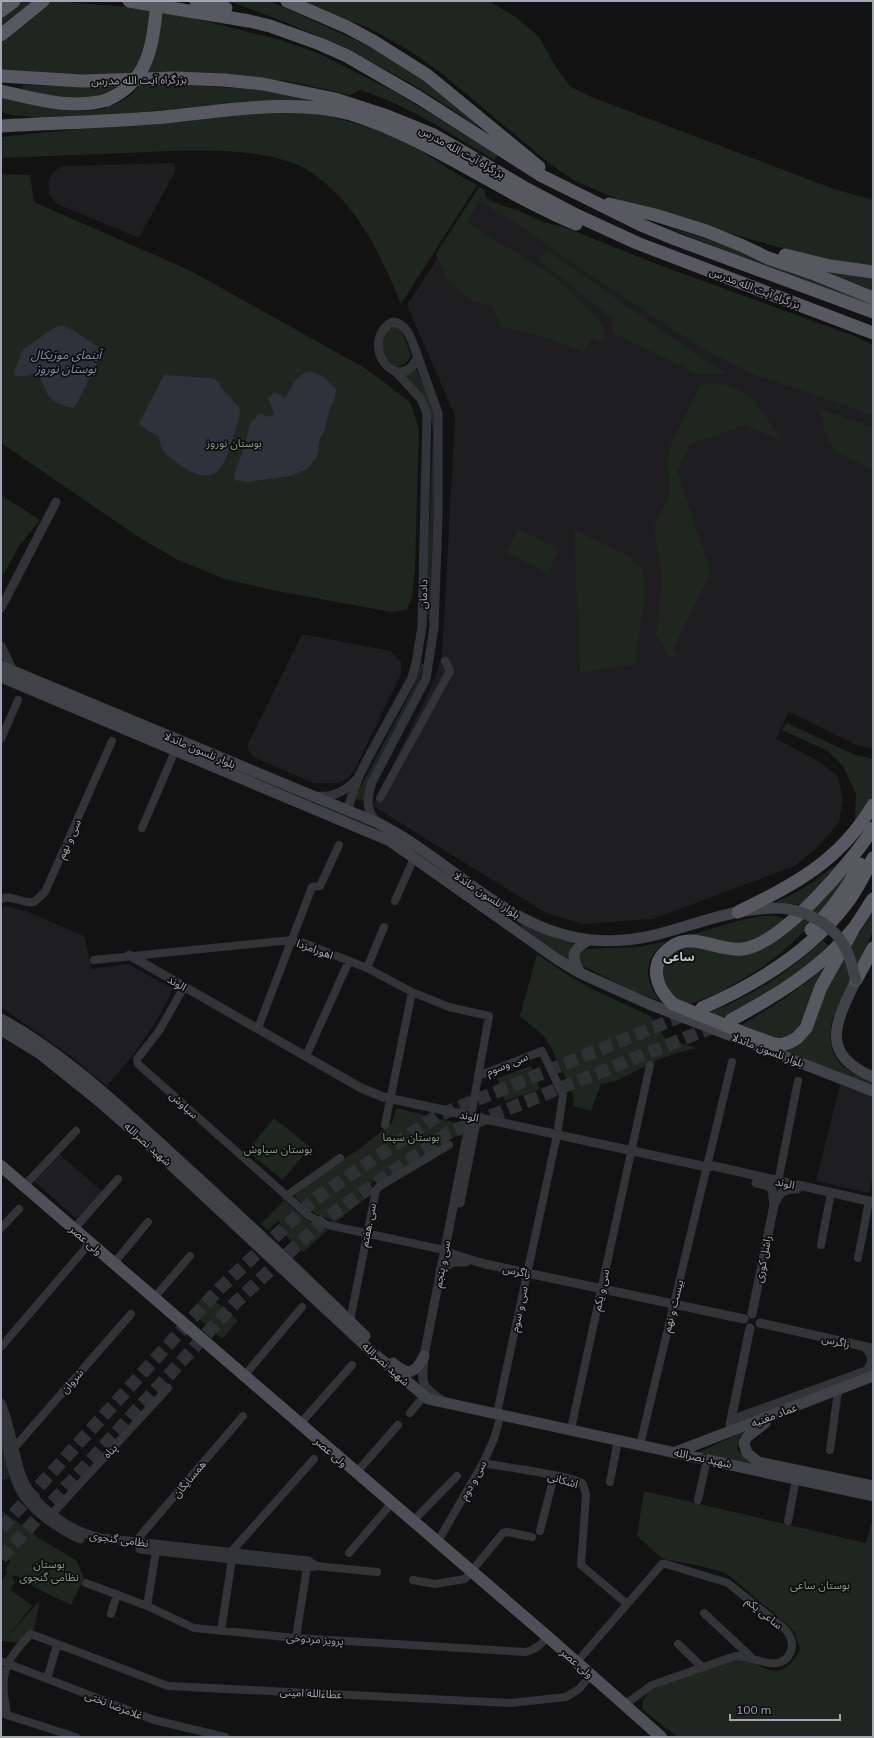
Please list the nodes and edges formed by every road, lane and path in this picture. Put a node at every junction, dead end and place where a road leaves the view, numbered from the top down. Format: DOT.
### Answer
graph roads {
  1 [pos="14,1"];
  2 [pos="43,1"];
  3 [pos="129,1"];
  4 [pos="157,1"];
  5 [pos="196,1"];
  6 [pos="287,1"];
  7 [pos="1,11"];
  8 [pos="270,26"];
  9 [pos="1,35"];
  10 [pos="1,76"];
  11 [pos="1,91"];
  12 [pos="1,118"];
  13 [pos="29,124"];
  14 [pos="1,126"];
  15 [pos="563,187"];
  16 [pos="595,202"];
  17 [pos="608,231"];
  18 [pos="744,246"];
  19 [pos="873,272"];
  20 [pos="873,298"];
  21 [pos="873,312"];
  22 [pos="850,323"];
  23 [pos="873,333"];
  24 [pos="873,341"];
  25 [pos="418,357"];
  26 [pos="396,372"];
  27 [pos="56,502"];
  28 [pos="1,608"];
  29 [pos="420,642"];
  30 [pos="432,645"];
  31 [pos="1,646"];
  32 [pos="445,661"];
  33 [pos="1,666"];
  34 [pos="13,671"];
  35 [pos="1,677"];
  36 [pos="18,700"];
  37 [pos="1,739"];
  38 [pos="112,741"];
  39 [pos="174,751"];
  40 [pos="358,778"];
  41 [pos="305,794"];
  42 [pos="380,798"];
  43 [pos="873,805"];
  44 [pos="347,811"];
  45 [pos="378,823"];
  46 [pos="142,828"];
  47 [pos="873,828"];
  48 [pos="873,837"];
  49 [pos="390,841"];
  50 [pos="339,845"];
  51 [pos="414,858"];
  52 [pos="873,858"];
  53 [pos="1,899"];
  54 [pos="873,899"];
  55 [pos="395,901"];
  56 [pos="493,908"];
  57 [pos="738,912"];
  58 [pos="518,917"];
  59 [pos="384,927"];
  60 [pos="512,927"];
  61 [pos="852,930"];
  62 [pos="291,940"];
  63 [pos="589,940"];
  64 [pos="873,948"];
  65 [pos="129,955"];
  66 [pos="94,960"];
  67 [pos="349,961"];
  68 [pos="366,968"];
  69 [pos="580,973"];
  70 [pos="856,980"];
  71 [pos="752,984"];
  72 [pos="184,987"];
  73 [pos="412,992"];
  74 [pos="702,1008"];
  75 [pos="1,1019"];
  76 [pos="731,1020"];
  77 [pos="258,1028"];
  78 [pos="1,1030"];
  79 [pos="306,1056"];
  80 [pos="732,1062"];
  81 [pos="650,1065"];
  82 [pos="478,1076"];
  83 [pos="873,1077"];
  84 [pos="798,1081"];
  85 [pos="873,1091"];
  86 [pos="391,1099"];
  87 [pos="474,1117"];
  88 [pos="385,1126"];
  89 [pos="76,1131"];
  90 [pos="556,1135"];
  91 [pos="449,1145"];
  92 [pos="632,1151"];
  93 [pos="340,1158"];
  94 [pos="1,1166"];
  95 [pos="707,1167"];
  96 [pos="118,1179"];
  97 [pos="778,1182"];
  98 [pos="24,1186"];
  99 [pos="810,1188"];
  100 [pos="831,1193"];
  101 [pos="286,1196"];
  102 [pos="871,1202"];
  103 [pos="774,1205"];
  104 [pos="298,1206"];
  105 [pos="19,1209"];
  106 [pos="148,1222"];
  107 [pos="1,1228"];
  108 [pos="74,1229"];
  109 [pos="366,1234"];
  110 [pos="90,1243"];
  111 [pos="821,1245"];
  112 [pos="447,1251"];
  113 [pos="190,1256"];
  114 [pos="858,1258"];
  115 [pos="114,1263"];
  116 [pos="485,1264"];
  117 [pos="440,1270"];
  118 [pos="527,1273"];
  119 [pos="602,1289"];
  120 [pos="154,1298"];
  121 [pos="674,1304"];
  122 [pos="302,1307"];
  123 [pos="131,1314"];
  124 [pos="752,1314"];
  125 [pos="744,1319"];
  126 [pos="350,1321"];
  127 [pos="760,1323"];
  128 [pos="750,1328"];
  129 [pos="1,1347"];
  130 [pos="869,1348"];
  131 [pos="424,1356"];
  132 [pos="352,1365"];
  133 [pos="244,1376"];
  134 [pos="873,1376"];
  135 [pos="856,1379"];
  136 [pos="168,1388"];
  137 [pos="838,1391"];
  138 [pos="424,1396"];
  139 [pos="444,1402"];
  140 [pos="1,1403"];
  141 [pos="410,1413"];
  142 [pos="781,1413"];
  143 [pos="499,1414"];
  144 [pos="243,1416"];
  145 [pos="731,1420"];
  146 [pos="1,1423"];
  147 [pos="300,1424"];
  148 [pos="398,1425"];
  149 [pos="571,1430"];
  150 [pos="728,1433"];
  151 [pos="618,1440"];
  152 [pos="640,1444"];
  153 [pos="11,1450"];
  154 [pos="830,1450"];
  155 [pos="675,1452"];
  156 [pos="314,1459"];
  157 [pos="707,1459"];
  158 [pos="483,1463"];
  159 [pos="356,1473"];
  160 [pos="457,1476"];
  161 [pos="554,1476"];
  162 [pos="796,1479"];
  163 [pos="825,1481"];
  164 [pos="610,1482"];
  165 [pos="873,1486"];
  166 [pos="873,1496"];
  167 [pos="698,1500"];
  168 [pos="391,1504"];
  169 [pos="50,1517"];
  170 [pos="788,1521"];
  171 [pos="412,1522"];
  172 [pos="540,1531"];
  173 [pos="532,1537"];
  174 [pos="437,1543"];
  175 [pos="135,1545"];
  176 [pos="156,1551"];
  177 [pos="349,1553"];
  178 [pos="231,1556"];
  179 [pos="311,1567"];
  180 [pos="377,1572"];
  181 [pos="471,1572"];
  182 [pos="413,1580"];
  183 [pos="86,1584"];
  184 [pos="117,1594"];
  185 [pos="627,1604"];
  186 [pos="147,1606"];
  187 [pos="704,1613"];
  188 [pos="111,1614"];
  189 [pos="221,1631"];
  190 [pos="548,1637"];
  191 [pos="296,1638"];
  192 [pos="678,1644"];
  193 [pos="57,1645"];
  194 [pos="753,1659"];
  195 [pos="4,1662"];
  196 [pos="576,1663"];
  197 [pos="702,1667"];
  198 [pos="591,1675"];
  199 [pos="47,1678"];
  200 [pos="624,1705"];
  201 [pos="4,1714"];
  202 [pos="76,1737"];
  203 [pos="225,1737"];
  204 [pos="660,1737"];
  1 -- 7 [label="highway"];
  2 -- 9 [label="highway"];
  3 -- 8 [label="highway, بزرگراه آیت الله مدرس"];
  4 -- 11 [label="highway, bridge"];
  5 -- 8 [label="highway"];
  6 -- 15 [label="highway"];
  8 -- 15 [label="highway, بزرگراه آیت الله مدرس"];
  10 -- 17 [label="highway, بزرگراه آیت الله مدرس"];
  12 -- 13 [label="highway"];
  13 -- 14 [label="highway"];
  13 -- 17 [label="highway"];
  15 -- 16 [label="highway, بزرگراه آیت الله مدرس"];
  16 -- 18 [label="highway"];
  16 -- 21 [label="highway, بزرگراه آیت الله مدرس"];
  17 -- 22 [label="highway, بزرگراه آیت الله مدرس"];
  18 -- 19 [label="highway"];
  18 -- 20 [label="highway"];
  22 -- 23 [label="highway, بزرگراه آیت الله مدرس"];
  22 -- 24 [label="highway"];
  25 -- 26 [label="street"];
  25 -- 26 [label="street"];
  25 -- 30 [label="street, دادمان"];
  26 -- 29 [label="street, دادمان"];
  27 -- 28 [label="street"];
  29 -- 30 [label="street"];
  29 -- 40 [label="street, دادمان"];
  30 -- 45 [label="street, دادمان"];
  31 -- 34 [label="street"];
  32 -- 42 [label="street"];
  33 -- 34 [label="main road, بلوار نلسون ماندلا"];
  34 -- 41 [label="main road, بلوار نلسون ماندلا"];
  35 -- 39 [label="main road, بلوار نلسون ماندلا"];
  36 -- 37 [label="street"];
  38 -- 53 [label="street, سی و نهم"];
  39 -- 46 [label="street"];
  39 -- 49 [label="main road, بلوار نلسون ماندلا"];
  40 -- 41 [label="street"];
  40 -- 44 [label="street, دادمان"];
  41 -- 44 [label="main road, بلوار نلسون ماندلا"];
  43 -- 57 [label="highway"];
  44 -- 45 [label="main road, بلوار نلسون ماندلا"];
  44 -- 49 [label="main road"];
  45 -- 56 [label="main road, بلوار نلسون ماندلا"];
  47 -- 61 [label="highway"];
  48 -- 71 [label="highway"];
  49 -- 51 [label="main road, بلوار نلسون ماندلا"];
  50 -- 62 [label="street"];
  51 -- 55 [label="street"];
  51 -- 56 [label="main road, بلوار نلسون ماندلا"];
  52 -- 71 [label="highway"];
  54 -- 61 [label="highway"];
  56 -- 58 [label="main road, بلوار نلسون ماندلا"];
  56 -- 60 [label="main road, بلوار نلسون ماندلا"];
  57 -- 63 [label="main road, بلوار نلسون ماندلا"];
  57 -- 70 [label="main road, بلوار نلسون ماندلا, bridge"];
  58 -- 60 [label="main road"];
  58 -- 63 [label="main road, بلوار نلسون ماندلا"];
  59 -- 68 [label="street"];
  60 -- 69 [label="main road, بلوار نلسون ماندلا"];
  61 -- 76 [label="highway"];
  62 -- 65 [label="street, اهورامزدا"];
  62 -- 67 [label="street, اهورامزدا"];
  62 -- 77 [label="street"];
  63 -- 69 [label="main road"];
  64 -- 70 [label="highway"];
  65 -- 66 [label="street"];
  65 -- 72 [label="street, الوند"];
  67 -- 68 [label="street, اهورامزدا"];
  67 -- 79 [label="street"];
  68 -- 73 [label="street, اهورامزدا"];
  69 -- 85 [label="main road, بلوار نلسون ماندلا"];
  70 -- 83 [label="main road"];
  71 -- 74 [label="highway"];
  72 -- 77 [label="street, الوند"];
  72 -- 101 [label="street, سیاوش"];
  73 -- 82 [label="street, اهورامزدا"];
  73 -- 86 [label="street"];
  75 -- 126 [label="main road, شهید نصرالله"];
  77 -- 79 [label="street, الوند"];
  78 -- 138 [label="main road, شهید نصرالله"];
  79 -- 86 [label="street, الوند"];
  80 -- 95 [label="street, بیست و نهم"];
  81 -- 92 [label="street, سی و یکم"];
  82 -- 87 [label="street"];
  82 -- 90 [label="street, سی وسوم"];
  84 -- 97 [label="street"];
  86 -- 87 [label="street, الوند"];
  86 -- 88 [label="street"];
  87 -- 90 [label="street, الوند"];
  87 -- 112 [label="street, سی و پنجم"];
  89 -- 98 [label="street"];
  90 -- 92 [label="street, الوند"];
  90 -- 118 [label="street, سی و سوم"];
  91 -- 109 [label="street, سی .هفتم"];
  92 -- 95 [label="street, الوند"];
  92 -- 119 [label="street, سی و یکم"];
  93 -- 101 [label="street"];
  94 -- 98 [label="main road, ولی عصر"];
  95 -- 97 [label="street, الوند"];
  95 -- 103 [label="street"];
  95 -- 121 [label="street, بیست و نهم"];
  96 -- 108 [label="street"];
  97 -- 99 [label="street, الوند"];
  98 -- 108 [label="main road, ولی عصر"];
  99 -- 100 [label="street, الوند"];
  99 -- 103 [label="street"];
  100 -- 102 [label="street, الوند"];
  100 -- 111 [label="street"];
  101 -- 104 [label="street, سیاوش"];
  102 -- 114 [label="street"];
  103 -- 124 [label="street, راشل کوری"];
  104 -- 109 [label="street, زاگرس"];
  105 -- 107 [label="street"];
  106 -- 115 [label="street"];
  108 -- 110 [label="main road, ولی عصر"];
  109 -- 112 [label="street, زاگرس"];
  109 -- 126 [label="street, سی .هفتم"];
  110 -- 115 [label="main road, ولی عصر"];
  110 -- 129 [label="street"];
  112 -- 116 [label="street, زاگرس"];
  112 -- 117 [label="street, سی و پنجم"];
  113 -- 120 [label="street"];
  115 -- 120 [label="main road, ولی عصر"];
  116 -- 117 [label="street"];
  116 -- 118 [label="street, زاگرس"];
  117 -- 131 [label="street, سی و پنجم"];
  118 -- 119 [label="street, زاگرس"];
  118 -- 143 [label="street, سی و سوم"];
  119 -- 121 [label="street, زاگرس"];
  119 -- 149 [label="street, سی و یکم"];
  120 -- 133 [label="main road, ولی عصر"];
  121 -- 125 [label="street, زاگرس"];
  121 -- 152 [label="street, بیست و نهم"];
  122 -- 133 [label="street"];
  123 -- 153 [label="street, شروان"];
  124 -- 125 [label="street"];
  124 -- 127 [label="street"];
  125 -- 128 [label="street"];
  126 -- 131 [label="main road, شهید نصرالله"];
  127 -- 128 [label="street"];
  127 -- 130 [label="street, زاگرس"];
  128 -- 145 [label="street"];
  130 -- 135 [label="street, عماد مغنیه"];
  131 -- 139 [label="street, سی و پنجم"];
  132 -- 147 [label="street"];
  133 -- 147 [label="main road, ولی عصر"];
  134 -- 135 [label="main road, عماد مغنیه"];
  135 -- 137 [label="main road, عماد مغنیه"];
  135 -- 145 [label="street, عماد مغنیه"];
  136 -- 169 [label="street, پناه"];
  137 -- 142 [label="main road, عماد مغنیه"];
  137 -- 154 [label="street"];
  138 -- 139 [label="main road, شهید نصرالله"];
  138 -- 141 [label="street"];
  139 -- 143 [label="main road, شهید نصرالله"];
  140 -- 153 [label="street, نظامی گنجوی"];
  142 -- 150 [label="main road, عماد مغنیه"];
  142 -- 163 [label="main road, شهید نصرالله"];
  143 -- 149 [label="main road, شهید نصرالله"];
  143 -- 158 [label="street, سی و دوم"];
  144 -- 175 [label="street, همسایگان"];
  145 -- 150 [label="street"];
  146 -- 153 [label="street, نظامی گنجوی"];
  147 -- 159 [label="main road, ولی عصر"];
  148 -- 159 [label="street"];
  149 -- 151 [label="main road, شهید نصرالله"];
  150 -- 155 [label="main road, عماد مغنیه"];
  151 -- 152 [label="main road, شهید نصرالله"];
  151 -- 164 [label="street"];
  152 -- 155 [label="main road, شهید نصرالله"];
  153 -- 169 [label="street, نظامی گنجوی"];
  155 -- 157 [label="main road, شهید نصرالله"];
  156 -- 178 [label="street"];
  157 -- 162 [label="main road, شهید نصرالله"];
  157 -- 167 [label="street"];
  158 -- 161 [label="street, اشکانی"];
  158 -- 174 [label="street, سی و دوم"];
  159 -- 168 [label="main road, ولی عصر"];
  160 -- 171 [label="street"];
  161 -- 172 [label="street"];
  161 -- 185 [label="street, اشکانی"];
  162 -- 163 [label="main road, شهید نصرالله"];
  162 -- 170 [label="street"];
  163 -- 165 [label="main road, شهید نصرالله"];
  163 -- 166 [label="main road, شهید نصرالله"];
  168 -- 171 [label="main road, ولی عصر"];
  168 -- 177 [label="street"];
  169 -- 175 [label="street, نظامی گنجوی"];
  171 -- 174 [label="main road, ولی عصر"];
  173 -- 181 [label="street"];
  174 -- 181 [label="main road, ولی عصر"];
  175 -- 176 [label="street, نظامی گنجوی"];
  175 -- 178 [label="street, نظامی گنجوی"];
  176 -- 178 [label="street, نظامی گنجوی"];
  176 -- 186 [label="street"];
  178 -- 179 [label="street, نظامی گنجوی"];
  178 -- 189 [label="street"];
  179 -- 180 [label="street, نظامی گنجوی"];
  179 -- 191 [label="street"];
  181 -- 182 [label="street"];
  181 -- 190 [label="main road, ولی عصر"];
  183 -- 184 [label="street, پرویز مردوخی"];
  184 -- 186 [label="street, پرویز مردوخی"];
  184 -- 188 [label="street"];
  185 -- 194 [label="street, ساعی یکم"];
  185 -- 196 [label="street"];
  186 -- 189 [label="street, پرویز مردوخی"];
  187 -- 194 [label="street"];
  189 -- 191 [label="street, پرویز مردوخی"];
  190 -- 191 [label="street, پرویز مردوخی"];
  190 -- 196 [label="main road, ولی عصر"];
  192 -- 197 [label="street"];
  193 -- 195 [label="street, عطاءالله امینی"];
  193 -- 198 [label="street, عطاءالله امینی"];
  193 -- 199 [label="street"];
  194 -- 197 [label="street, ساعی یکم"];
  195 -- 199 [label="street, غلامرضا تختی"];
  195 -- 201 [label="street"];
  196 -- 198 [label="main road, ولی عصر"];
  197 -- 200 [label="street, ساعی یکم"];
  198 -- 200 [label="main road, ولی عصر"];
  199 -- 203 [label="street, غلامرضا تختی"];
  200 -- 204 [label="main road, ولی عصر"];
  201 -- 202 [label="street"];
}
